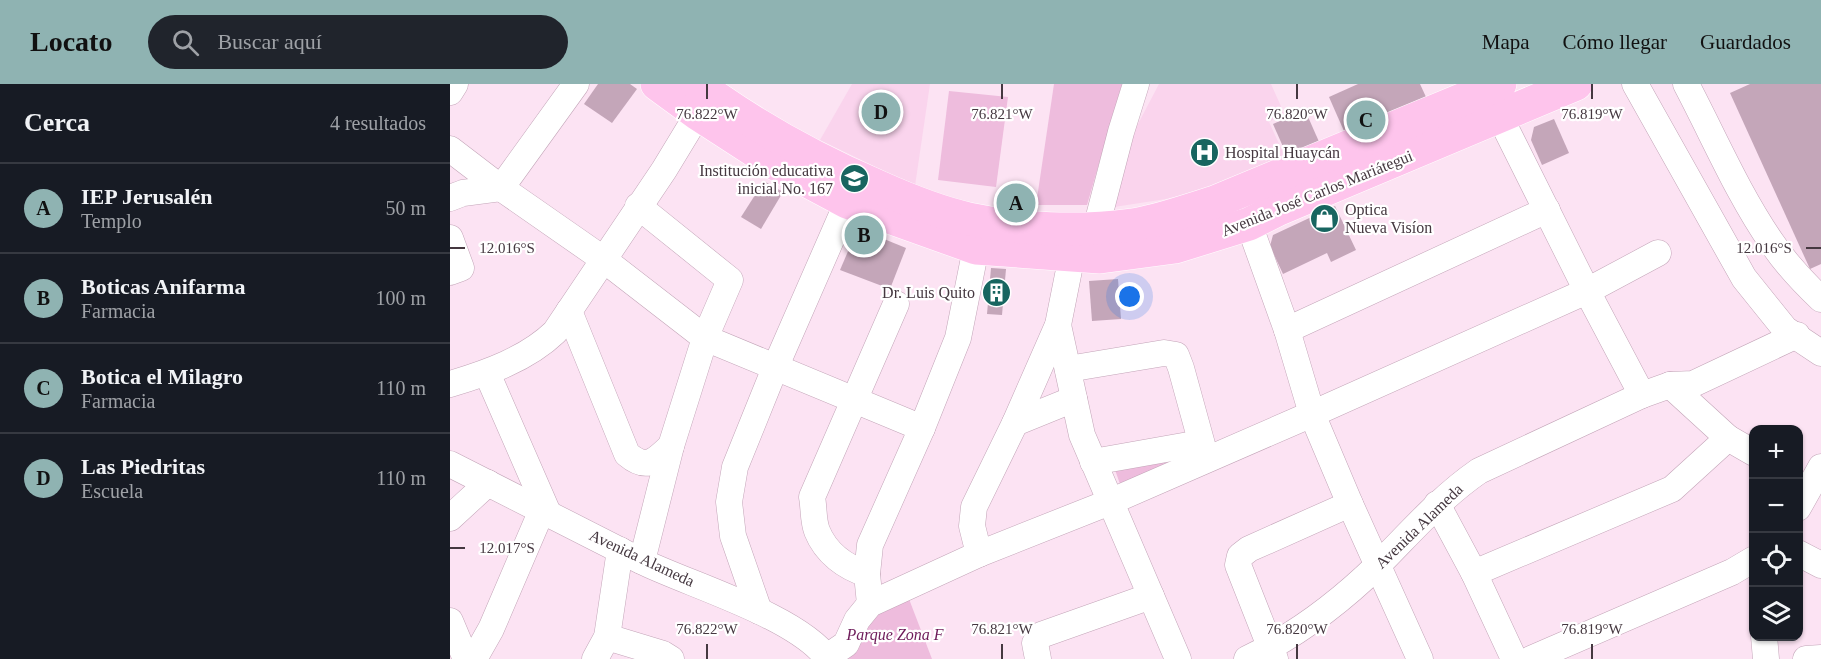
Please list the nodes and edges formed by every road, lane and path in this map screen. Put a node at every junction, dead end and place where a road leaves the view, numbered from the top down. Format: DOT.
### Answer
graph roads {
  1 [pos="455,84"];
  2 [pos="576,84"];
  3 [pos="657,84"];
  4 [pos="1136,84"];
  5 [pos="1500,84"];
  6 [pos="1576,84"];
  7 [pos="1635,84"];
  8 [pos="1686,84"];
  9 [pos="450,92"];
  10 [pos="697,99"];
  11 [pos="1500,117"];
  12 [pos="450,149"];
  13 [pos="501,188"];
  14 [pos="852,190"];
  15 [pos="1273,195"];
  16 [pos="450,198"];
  17 [pos="638,206"];
  18 [pos="1547,210"];
  19 [pos="1249,224"];
  20 [pos="1096,228"];
  21 [pos="450,238"];
  22 [pos="976,248"];
  23 [pos="1658,254"];
  24 [pos="1072,255"];
  25 [pos="603,259"];
  26 [pos="450,272"];
  27 [pos="1587,291"];
  28 [pos="1821,299"];
  29 [pos="896,303"];
  30 [pos="569,311"];
  31 [pos="1059,325"];
  32 [pos="1287,330"];
  33 [pos="1791,332"];
  34 [pos="705,338"];
  35 [pos="1821,352"];
  36 [pos="775,368"];
  37 [pos="1068,369"];
  38 [pos="487,373"];
  39 [pos="450,384"];
  40 [pos="1670,385"];
  41 [pos="1642,395"];
  42 [pos="1074,399"];
  43 [pos="854,400"];
  44 [pos="1312,414"];
  45 [pos="1015,423"];
  46 [pos="922,428"];
  47 [pos="1728,438"];
  48 [pos="671,446"];
  49 [pos="1749,450"];
  50 [pos="1203,451"];
  51 [pos="1093,462"];
  52 [pos="450,464"];
  53 [pos="1813,481"];
  54 [pos="488,483"];
  55 [pos="1803,499"];
  56 [pos="1110,502"];
  57 [pos="1350,504"];
  58 [pos="1437,504"];
  59 [pos="545,511"];
  60 [pos="450,518"];
  61 [pos="980,554"];
  62 [pos="631,556"];
  63 [pos="1803,556"];
  64 [pos="1749,562"];
  65 [pos="1821,565"];
  66 [pos="1377,566"];
  67 [pos="1474,573"];
  68 [pos="867,574"];
  69 [pos="1150,596"];
  70 [pos="870,604"];
  71 [pos="759,611"];
  72 [pos="450,621"];
  73 [pos="1764,641"];
  74 [pos="601,648"];
  75 [pos="1273,653"];
  76 [pos="828,658"];
  77 [pos="1821,658"];
  78 [pos="466,659"];
  79 [pos="474,659"];
  80 [pos="671,659"];
  81 [pos="1038,659"];
  82 [pos="1178,659"];
  83 [pos="1246,659"];
  84 [pos="1420,659"];
  85 [pos="1514,659"];
  86 [pos="1531,659"];
  87 [pos="1766,659"];
  88 [pos="1806,659"];
  1 -- 9 [label="street"];
  2 -- 13 [label="street"];
  3 -- 10 [label="main road, Avenida José Carlos Mariátegui"];
  4 -- 20 [label="street"];
  5 -- 15 [label="main road, Avenida José Carlos Mariátegui"];
  6 -- 11 [label="main road, Avenida José Carlos Mariátegui"];
  7 -- 33 [label="street"];
  8 -- 28 [label="street"];
  10 -- 14 [label="main road, Avenida José Carlos Mariátegui"];
  10 -- 17 [label="street"];
  11 -- 15 [label="main road, Avenida José Carlos Mariátegui"];
  11 -- 18 [label="street"];
  12 -- 13 [label="street"];
  13 -- 16 [label="street"];
  13 -- 25 [label="street"];
  14 -- 20 [label="main road, Avenida José Carlos Mariátegui"];
  14 -- 22 [label="main road, Avenida José Carlos Mariátegui"];
  14 -- 36 [label="street"];
  15 -- 19 [label="main road, Avenida José Carlos Mariátegui"];
  15 -- 20 [label="main road, Avenida José Carlos Mariátegui"];
  17 -- 25 [label="street"];
  17 -- 34 [label="street"];
  18 -- 27 [label="street"];
  18 -- 32 [label="street"];
  19 -- 24 [label="main road, Avenida José Carlos Mariátegui"];
  19 -- 32 [label="street"];
  21 -- 26 [label="street"];
  22 -- 24 [label="main road, Avenida José Carlos Mariátegui"];
  22 -- 46 [label="street"];
  23 -- 27 [label="street"];
  24 -- 31 [label="street"];
  25 -- 30 [label="street"];
  25 -- 34 [label="street"];
  27 -- 41 [label="street"];
  27 -- 44 [label="street"];
  29 -- 43 [label="street"];
  30 -- 38 [label="street"];
  30 -- 48 [label="street"];
  31 -- 37 [label="street"];
  31 -- 45 [label="street"];
  32 -- 44 [label="street"];
  33 -- 35 [label="street"];
  33 -- 40 [label="street, Avenida Alameda"];
  34 -- 36 [label="street"];
  34 -- 48 [label="street"];
  36 -- 43 [label="street"];
  36 -- 71 [label="street"];
  37 -- 42 [label="street"];
  37 -- 50 [label="street"];
  38 -- 39 [label="street"];
  38 -- 59 [label="street"];
  40 -- 41 [label="street, Avenida Alameda"];
  40 -- 47 [label="street"];
  41 -- 58 [label="street, Avenida Alameda"];
  42 -- 45 [label="street"];
  42 -- 51 [label="street"];
  43 -- 46 [label="street"];
  43 -- 68 [label="street"];
  44 -- 50 [label="street"];
  44 -- 57 [label="street"];
  45 -- 61 [label="street"];
  46 -- 68 [label="street"];
  47 -- 49 [label="street"];
  47 -- 67 [label="street"];
  48 -- 62 [label="street"];
  50 -- 51 [label="street"];
  50 -- 56 [label="street"];
  51 -- 56 [label="street"];
  52 -- 54 [label="street, Avenida Alameda"];
  53 -- 55 [label="street"];
  54 -- 59 [label="street, Avenida Alameda"];
  54 -- 60 [label="street"];
  56 -- 61 [label="street"];
  56 -- 69 [label="street"];
  57 -- 66 [label="street"];
  57 -- 75 [label="street"];
  58 -- 66 [label="street, Avenida Alameda"];
  58 -- 67 [label="street"];
  59 -- 62 [label="street, Avenida Alameda"];
  59 -- 79 [label="street"];
  61 -- 70 [label="street"];
  62 -- 71 [label="street, Avenida Alameda"];
  62 -- 74 [label="street"];
  63 -- 65 [label="street"];
  64 -- 86 [label="street"];
  66 -- 75 [label="street, Avenida Alameda"];
  66 -- 84 [label="street"];
  67 -- 85 [label="street"];
  68 -- 70 [label="street"];
  69 -- 81 [label="street"];
  69 -- 82 [label="street"];
  70 -- 76 [label="street"];
  71 -- 76 [label="street, Avenida Alameda"];
  72 -- 78 [label="street"];
  73 -- 87 [label="street"];
  74 -- 80 [label="street"];
  75 -- 83 [label="street, Avenida Alameda"];
  77 -- 88 [label="street"];
}
